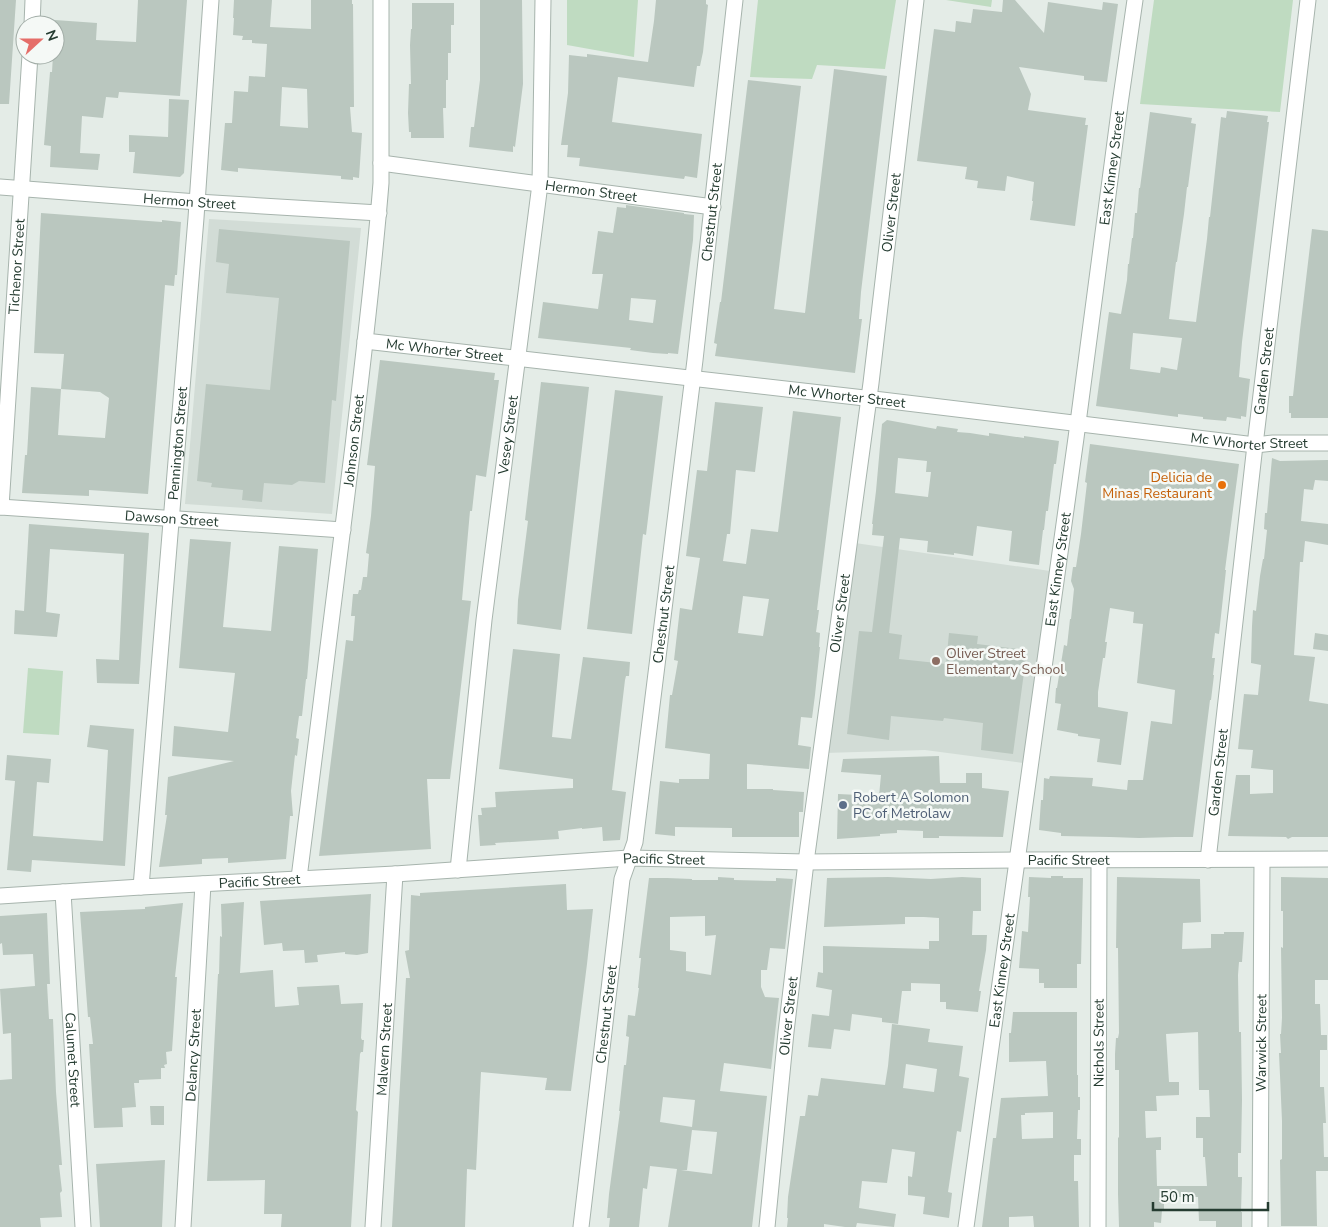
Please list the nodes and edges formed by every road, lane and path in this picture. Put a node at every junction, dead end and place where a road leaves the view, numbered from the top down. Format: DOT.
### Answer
graph roads {
  1 [pos="34,0"];
  2 [pos="211,0"];
  3 [pos="381,0"];
  4 [pos="543,0"];
  5 [pos="736,0"];
  6 [pos="916,0"];
  7 [pos="1135,0"];
  8 [pos="1308,0"];
  9 [pos="33,15"];
  10 [pos="29,65"];
  11 [pos="381,163"];
  12 [pos="540,184"];
  13 [pos="0,187"];
  14 [pos="22,189"];
  15 [pos="198,202"];
  16 [pos="712,207"];
  17 [pos="379,213"];
  18 [pos="365,341"];
  19 [pos="518,358"];
  20 [pos="692,379"];
  21 [pos="869,399"];
  22 [pos="1078,424"];
  23 [pos="1328,442"];
  24 [pos="1255,445"];
  25 [pos="0,508"];
  26 [pos="171,520"];
  27 [pos="343,530"];
  28 [pos="629,858"];
  29 [pos="1328,859"];
  30 [pos="1017,860"];
  31 [pos="1099,860"];
  32 [pos="1208,860"];
  33 [pos="1262,860"];
  34 [pos="806,862"];
  35 [pos="458,870"];
  36 [pos="395,874"];
  37 [pos="300,878"];
  38 [pos="203,884"];
  39 [pos="141,887"];
  40 [pos="63,892"];
  41 [pos="0,896"];
  42 [pos="83,1227"];
  43 [pos="183,1227"];
  44 [pos="373,1227"];
  45 [pos="581,1227"];
  46 [pos="767,1227"];
  47 [pos="966,1227"];
  48 [pos="1098,1227"];
  49 [pos="1260,1227"];
  1 -- 9 [label="street"];
  2 -- 15 [label="street, Pennington Street"];
  3 -- 11 [label="street, Johnson Street"];
  4 -- 12 [label="street, Vesey Street"];
  5 -- 16 [label="street, Chestnut Street"];
  6 -- 21 [label="street, Oliver Street"];
  7 -- 22 [label="street, East Kinney Street"];
  8 -- 24 [label="street, Garden Street"];
  10 -- 14 [label="street, Tichenor Street"];
  11 -- 12 [label="street, Hermon Street"];
  11 -- 17 [label="street, Johnson Street"];
  12 -- 16 [label="street, Hermon Street"];
  12 -- 19 [label="street, Vesey Street"];
  13 -- 14 [label="street, Hermon Street"];
  14 -- 15 [label="street, Hermon Street"];
  14 -- 25 [label="street, Tichenor Street"];
  15 -- 17 [label="street, Hermon Street"];
  15 -- 26 [label="street, Pennington Street"];
  16 -- 20 [label="street, Chestnut Street"];
  17 -- 18 [label="street, Johnson Street"];
  18 -- 19 [label="street, Mc Whorter Street"];
  18 -- 27 [label="street, Johnson Street"];
  19 -- 20 [label="street, Mc Whorter Street"];
  19 -- 35 [label="street, Vesey Street"];
  20 -- 21 [label="street, Mc Whorter Street"];
  20 -- 28 [label="street, Chestnut Street"];
  21 -- 22 [label="street, Mc Whorter Street"];
  21 -- 34 [label="street, Oliver Street"];
  22 -- 24 [label="street, Mc Whorter Street"];
  22 -- 30 [label="street, East Kinney Street"];
  23 -- 24 [label="street, Mc Whorter Street"];
  24 -- 32 [label="street, Garden Street"];
  25 -- 26 [label="street, Dawson Street"];
  26 -- 27 [label="street, Dawson Street"];
  26 -- 39 [label="street, Pennington Street"];
  27 -- 37 [label="street, Johnson Street"];
  28 -- 34 [label="street, Pacific Street"];
  28 -- 35 [label="street, Pacific Street"];
  28 -- 45 [label="street, Chestnut Street"];
  29 -- 33 [label="street, Pacific Street"];
  30 -- 31 [label="street, Pacific Street"];
  30 -- 34 [label="street, Pacific Street"];
  30 -- 47 [label="street, East Kinney Street"];
  31 -- 32 [label="street, Pacific Street"];
  31 -- 48 [label="street, Nichols Street"];
  32 -- 33 [label="street, Pacific Street"];
  33 -- 49 [label="street, Warwick Street"];
  34 -- 46 [label="street, Oliver Street"];
  35 -- 36 [label="street, Pacific Street"];
  36 -- 37 [label="street, Pacific Street"];
  36 -- 44 [label="street, Malvern Street"];
  37 -- 38 [label="street, Pacific Street"];
  38 -- 39 [label="street, Pacific Street"];
  38 -- 43 [label="street, Delancy Street"];
  39 -- 40 [label="street, Pacific Street"];
  40 -- 41 [label="street, Pacific Street"];
  40 -- 42 [label="street, Calumet Street"];
}
